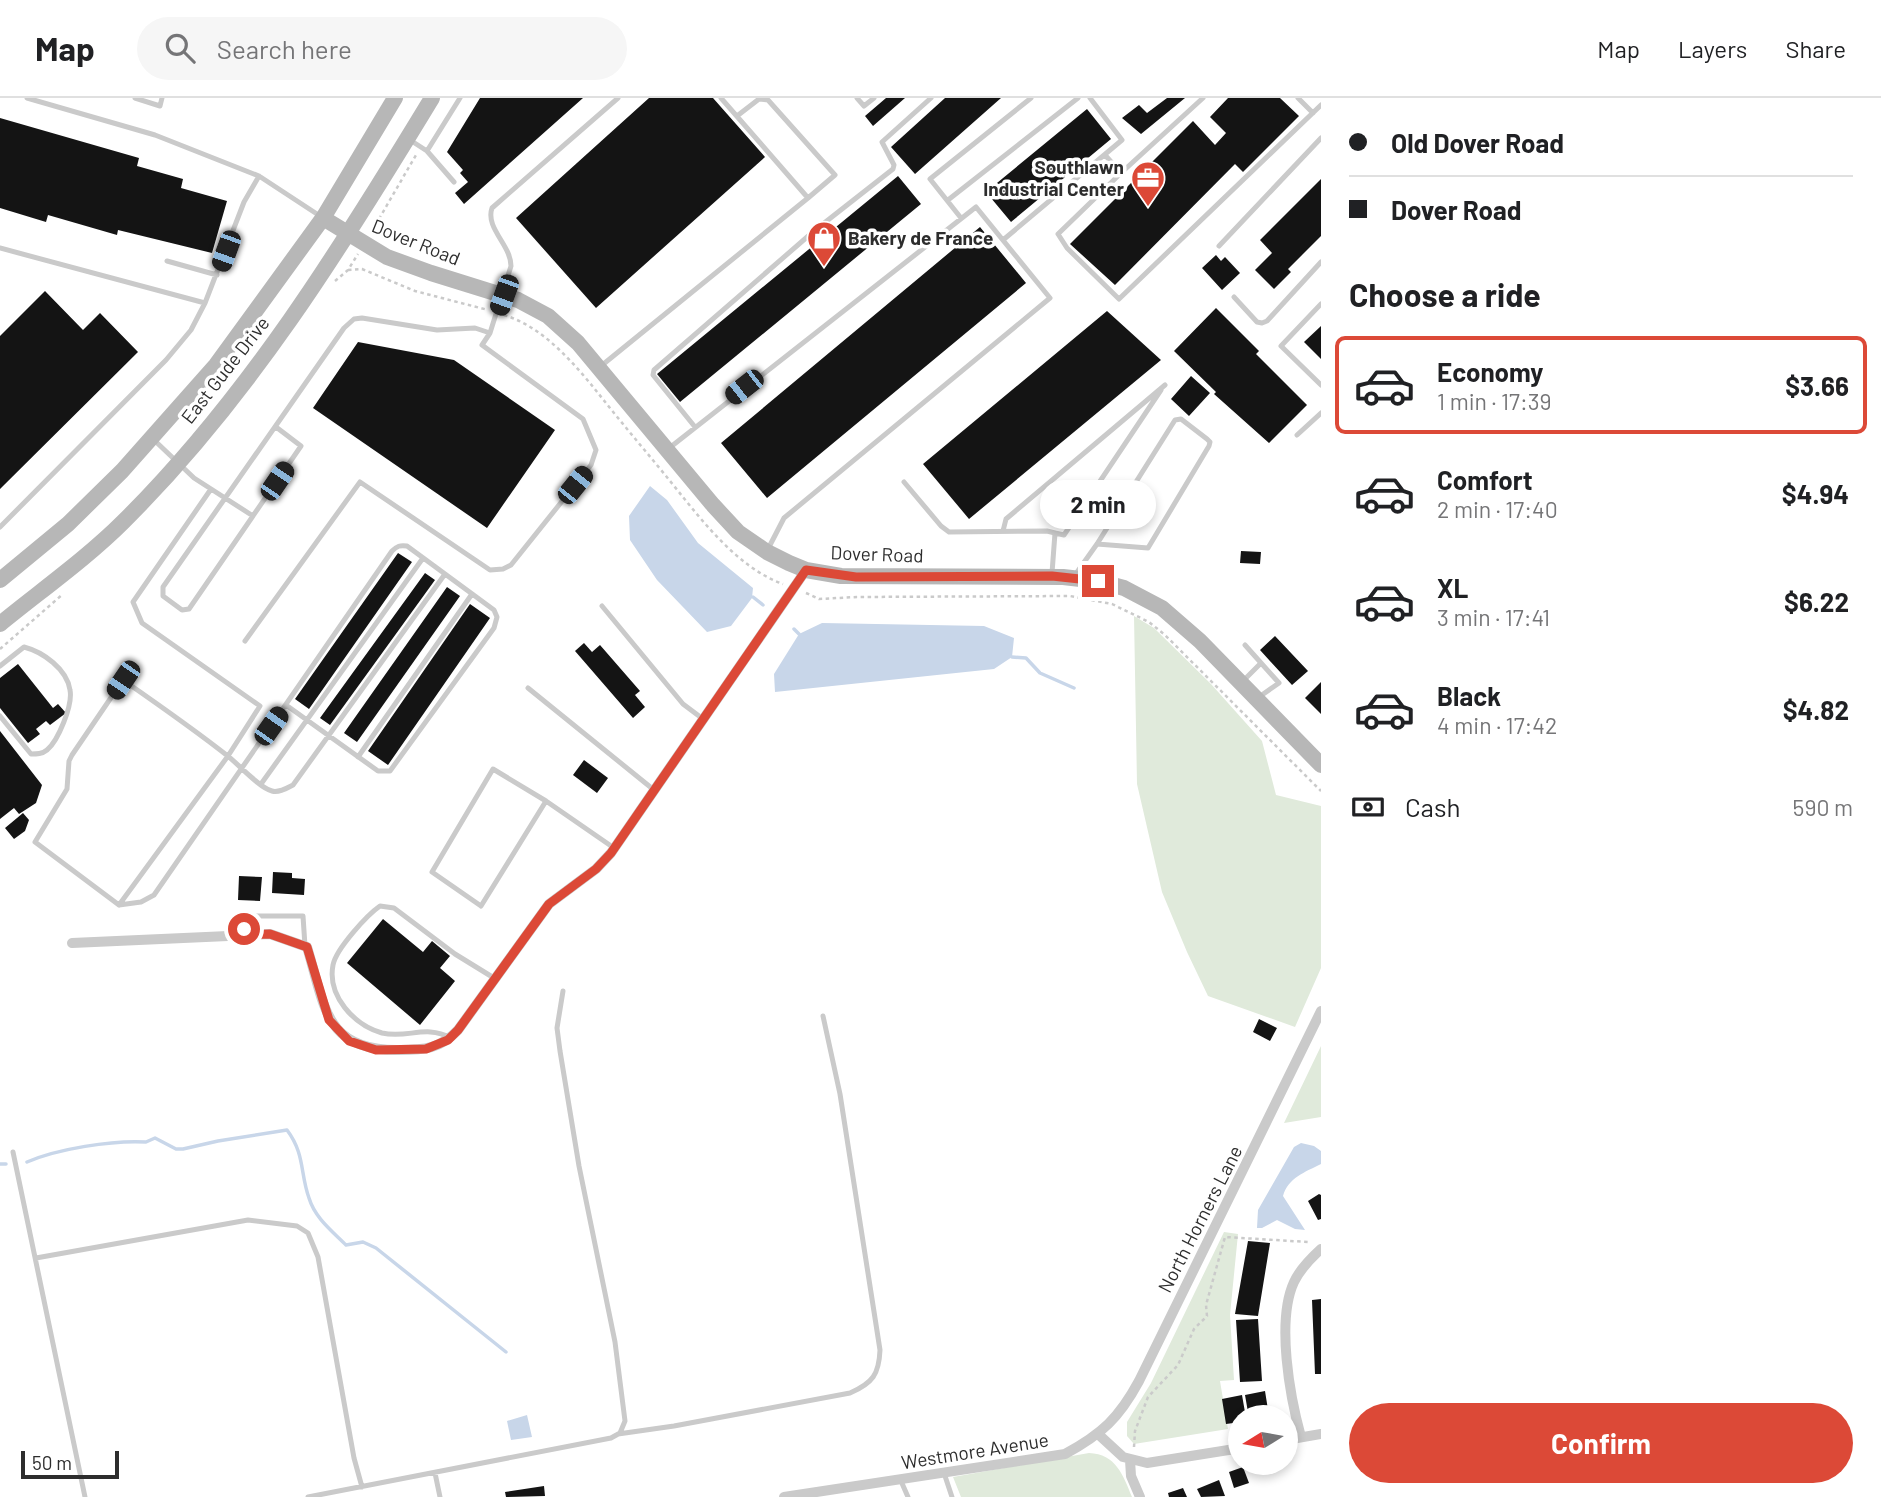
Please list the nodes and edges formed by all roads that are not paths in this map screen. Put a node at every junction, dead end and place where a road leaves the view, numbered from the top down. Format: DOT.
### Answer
graph roads {
  1 [pos="26,98"];
  2 [pos="135,98"];
  3 [pos="162,98"];
  4 [pos="395,98"];
  5 [pos="432,98"];
  6 [pos="460,98"];
  7 [pos="618,98"];
  8 [pos="721,98"];
  9 [pos="857,98"];
  10 [pos="874,98"];
  11 [pos="931,98"];
  12 [pos="1031,98"];
  13 [pos="1078,98"];
  14 [pos="1090,98"];
  15 [pos="1203,98"];
  16 [pos="1297,98"];
  17 [pos="1321,105"];
  18 [pos="1313,113"];
  19 [pos="737,116"];
  20 [pos="408,138"];
  21 [pos="1321,138"];
  22 [pos="427,151"];
  23 [pos="1105,155"];
  24 [pos="1121,173"];
  25 [pos="259,176"];
  26 [pos="454,182"];
  27 [pos="808,198"];
  28 [pos="948,200"];
  29 [pos="323,218"];
  30 [pos="961,218"];
  31 [pos="349,235"];
  32 [pos="1003,240"];
  33 [pos="1219,246"];
  34 [pos="0,248"];
  35 [pos="167,261"];
  36 [pos="1321,262"];
  37 [pos="217,275"];
  38 [pos="504,295"];
  39 [pos="1234,296"];
  40 [pos="205,303"];
  41 [pos="1321,304"];
  42 [pos="490,333"];
  43 [pos="600,368"];
  44 [pos="1321,385"];
  45 [pos="1321,413"];
  46 [pos="275,426"];
  47 [pos="695,427"];
  48 [pos="1297,435"];
  49 [pos="153,439"];
  50 [pos="668,449"];
  51 [pos="178,462"];
  52 [pos="904,482"];
  53 [pos="211,489"];
  54 [pos="225,498"];
  55 [pos="253,516"];
  56 [pos="0,527"];
  57 [pos="1003,531"];
  58 [pos="1055,533"];
  59 [pos="1097,544"];
  60 [pos="767,552"];
  61 [pos="424,558"];
  62 [pos="806,570"];
  63 [pos="445,574"];
  64 [pos="1052,576"];
  65 [pos="1073,578"];
  66 [pos="0,580"];
  67 [pos="472,594"];
  68 [pos="602,606"];
  69 [pos="0,624"];
  70 [pos="245,641"];
  71 [pos="1245,645"];
  72 [pos="1261,663"];
  73 [pos="0,666"];
  74 [pos="1241,683"];
  75 [pos="528,688"];
  76 [pos="1256,699"];
  77 [pos="286,705"];
  78 [pos="0,716"];
  79 [pos="703,719"];
  80 [pos="308,721"];
  81 [pos="329,736"];
  82 [pos="228,756"];
  83 [pos="358,757"];
  84 [pos="1321,765"];
  85 [pos="242,768"];
  86 [pos="261,784"];
  87 [pos="654,790"];
  88 [pos="546,801"];
  89 [pos="614,848"];
  90 [pos="119,905"];
  91 [pos="244,935"];
  92 [pos="72,943"];
  93 [pos="305,946"];
  94 [pos="495,979"];
  95 [pos="563,991"];
  96 [pos="1321,1011"];
  97 [pos="823,1016"];
  98 [pos="450,1038"];
  99 [pos="13,1152"];
  100 [pos="1321,1249"];
  101 [pos="36,1258"];
  102 [pos="618,1434"];
  103 [pos="1098,1434"];
  104 [pos="1321,1434"];
  105 [pos="1301,1437"];
  106 [pos="1298,1438"];
  107 [pos="1228,1450"];
  108 [pos="1130,1460"];
  109 [pos="435,1473"];
  110 [pos="944,1473"];
  111 [pos="901,1480"];
  112 [pos="362,1487"];
  113 [pos="799,1496"];
  114 [pos="85,1497"];
  115 [pos="308,1497"];
  116 [pos="440,1497"];
  117 [pos="784,1497"];
  118 [pos="908,1497"];
  119 [pos="952,1497"];
  120 [pos="1140,1497"];
  1 -- 25 [label="lane"];
  2 -- 3 [label="lane"];
  4 -- 29 [label="main road, East Gude Drive"];
  5 -- 20 [label="main road, East Gude Drive"];
  6 -- 22 [label="lane"];
  7 -- 38 [label="lane"];
  8 -- 19 [label="lane"];
  9 -- 10 [label="lane"];
  11 -- 47 [label="lane"];
  12 -- 28 [label="lane"];
  13 -- 28 [label="lane"];
  14 -- 23 [label="lane"];
  15 -- 24 [label="lane"];
  16 -- 18 [label="lane"];
  17 -- 18 [label="lane"];
  18 -- 24 [label="lane"];
  19 -- 27 [label="lane"];
  19 -- 27 [label="lane"];
  20 -- 22 [label="lane"];
  20 -- 31 [label="main road, East Gude Drive"];
  21 -- 33 [label="lane"];
  22 -- 26 [label="lane"];
  23 -- 24 [label="lane"];
  23 -- 32 [label="lane"];
  25 -- 29 [label="lane"];
  25 -- 37 [label="lane"];
  27 -- 43 [label="lane"];
  28 -- 30 [label="lane"];
  29 -- 31 [label="main road, Dover Road"];
  29 -- 49 [label="main road, East Gude Drive"];
  30 -- 32 [label="lane"];
  30 -- 47 [label="lane"];
  31 -- 38 [label="main road, Dover Road"];
  31 -- 51 [label="main road, East Gude Drive"];
  32 -- 60 [label="lane"];
  34 -- 40 [label="lane"];
  35 -- 37 [label="lane"];
  36 -- 39 [label="lane"];
  37 -- 40 [label="lane"];
  38 -- 42 [label="lane"];
  38 -- 43 [label="main road, Dover Road"];
  40 -- 56 [label="lane"];
  41 -- 44 [label="lane"];
  42 -- 46 [label="lane"];
  42 -- 70 [label="lane"];
  43 -- 50 [label="main road, Dover Road"];
  45 -- 48 [label="lane"];
  46 -- 54 [label="lane"];
  46 -- 55 [label="lane"];
  47 -- 50 [label="lane"];
  49 -- 51 [label="lane"];
  49 -- 66 [label="main road, East Gude Drive"];
  50 -- 60 [label="main road, Dover Road"];
  51 -- 53 [label="lane"];
  51 -- 69 [label="main road, East Gude Drive"];
  52 -- 57 [label="lane"];
  53 -- 54 [label="lane"];
  53 -- 82 [label="lane"];
  54 -- 55 [label="lane"];
  54 -- 55 [label="lane"];
  57 -- 58 [label="lane"];
  57 -- 58 [label="lane"];
  58 -- 64 [label="lane"];
  59 -- 59 [label="lane"];
  59 -- 65 [label="lane"];
  60 -- 62 [label="main road, Dover Road"];
  61 -- 63 [label="lane"];
  61 -- 77 [label="lane"];
  61 -- 80 [label="lane"];
  62 -- 64 [label="main road, Dover Road"];
  62 -- 79 [label="street"];
  63 -- 67 [label="lane"];
  63 -- 81 [label="lane"];
  64 -- 65 [label="main road, Dover Road"];
  65 -- 74 [label="main road, Dover Road"];
  67 -- 83 [label="lane"];
  67 -- 83 [label="lane"];
  68 -- 79 [label="lane"];
  71 -- 72 [label="lane"];
  72 -- 74 [label="lane"];
  72 -- 76 [label="lane"];
  73 -- 78 [label="lane"];
  74 -- 76 [label="main road, Dover Road"];
  75 -- 87 [label="lane"];
  76 -- 84 [label="main road, Dover Road"];
  77 -- 80 [label="lane"];
  77 -- 85 [label="lane"];
  79 -- 87 [label="street"];
  80 -- 81 [label="lane"];
  80 -- 86 [label="lane"];
  81 -- 83 [label="lane"];
  81 -- 86 [label="lane"];
  82 -- 85 [label="lane"];
  82 -- 90 [label="lane"];
  82 -- 90 [label="lane"];
  85 -- 86 [label="lane"];
  85 -- 90 [label="lane"];
  87 -- 89 [label="street"];
  88 -- 88 [label="lane"];
  88 -- 89 [label="lane"];
  89 -- 94 [label="street"];
  91 -- 92 [label="street"];
  91 -- 93 [label="street"];
  91 -- 93 [label="lane"];
  93 -- 98 [label="street"];
  94 -- 98 [label="street"];
  94 -- 98 [label="lane"];
  95 -- 102 [label="lane"];
  96 -- 103 [label="street, North Horners Lane"];
  97 -- 102 [label="lane"];
  99 -- 101 [label="lane"];
  100 -- 105 [label="street"];
  101 -- 112 [label="lane"];
  101 -- 114 [label="lane"];
  102 -- 109 [label="lane"];
  103 -- 108 [label="street"];
  103 -- 110 [label="street, Westmore Avenue"];
  104 -- 105 [label="street"];
  105 -- 106 [label="street"];
  107 -- 108 [label="street"];
  108 -- 120 [label="street"];
  109 -- 112 [label="lane"];
  109 -- 116 [label="lane"];
  110 -- 111 [label="street, Westmore Avenue"];
  110 -- 119 [label="lane"];
  111 -- 113 [label="street, Westmore Avenue"];
  111 -- 118 [label="lane"];
  112 -- 115 [label="lane"];
  113 -- 117 [label="street, Westmore Avenue"];
}
